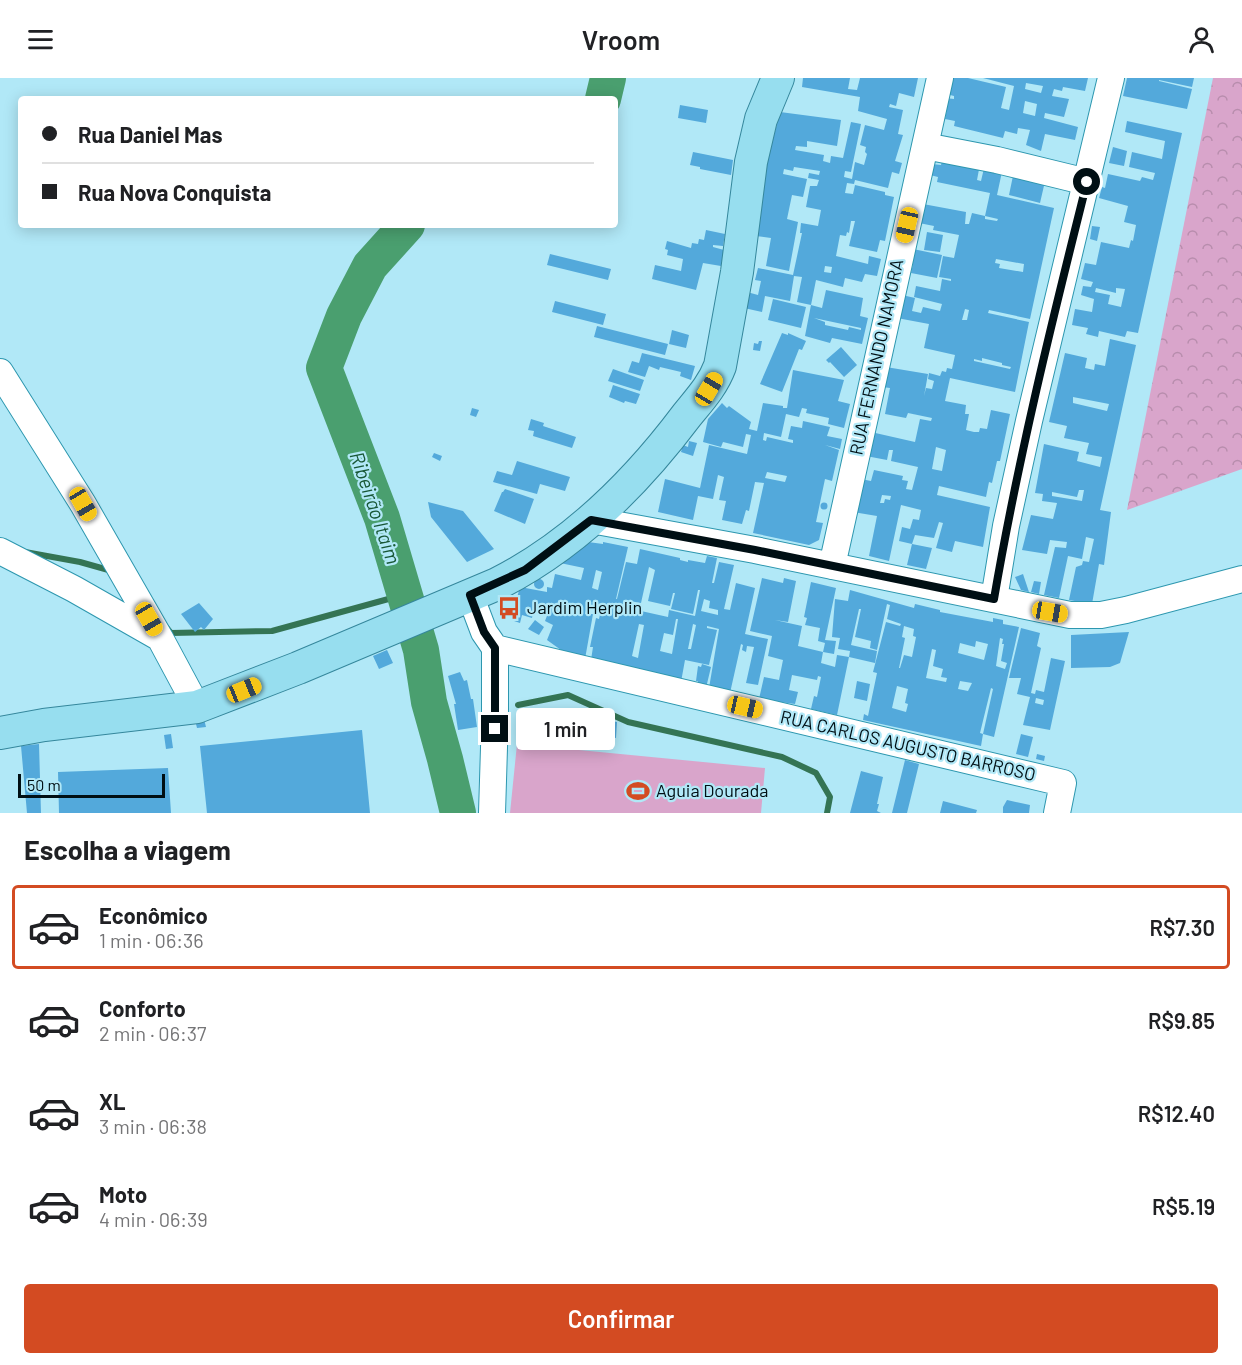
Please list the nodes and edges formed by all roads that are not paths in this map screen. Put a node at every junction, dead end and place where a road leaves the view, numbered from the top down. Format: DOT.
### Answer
graph roads {
  1 [pos="778,78"];
  2 [pos="940,78"];
  3 [pos="1111,78"];
  4 [pos="925,146"];
  5 [pos="1087,182"];
  6 [pos="0,372"];
  7 [pos="591,520"];
  8 [pos="0,551"];
  9 [pos="832,566"];
  10 [pos="1242,579"];
  11 [pos="470,595"];
  12 [pos="994,599"];
  13 [pos="160,638"];
  14 [pos="495,648"];
  15 [pos="197,707"];
  16 [pos="0,733"];
  17 [pos="492,813"];
  18 [pos="1057,813"];
  1 -- 7 [label="main road"];
  2 -- 4 [label="street, RUA FERNANDO NAMORA"];
  3 -- 5 [label="street"];
  4 -- 5 [label="street"];
  4 -- 9 [label="street, RUA FERNANDO NAMORA"];
  5 -- 12 [label="street"];
  6 -- 13 [label="street"];
  7 -- 9 [label="street"];
  7 -- 11 [label="main road"];
  8 -- 13 [label="street"];
  9 -- 12 [label="street"];
  10 -- 12 [label="street"];
  11 -- 14 [label="street"];
  11 -- 15 [label="main road"];
  13 -- 15 [label="street"];
  14 -- 17 [label="street"];
  14 -- 18 [label="street, RUA CARLOS AUGUSTO BARROSO"];
  15 -- 16 [label="main road"];
}
